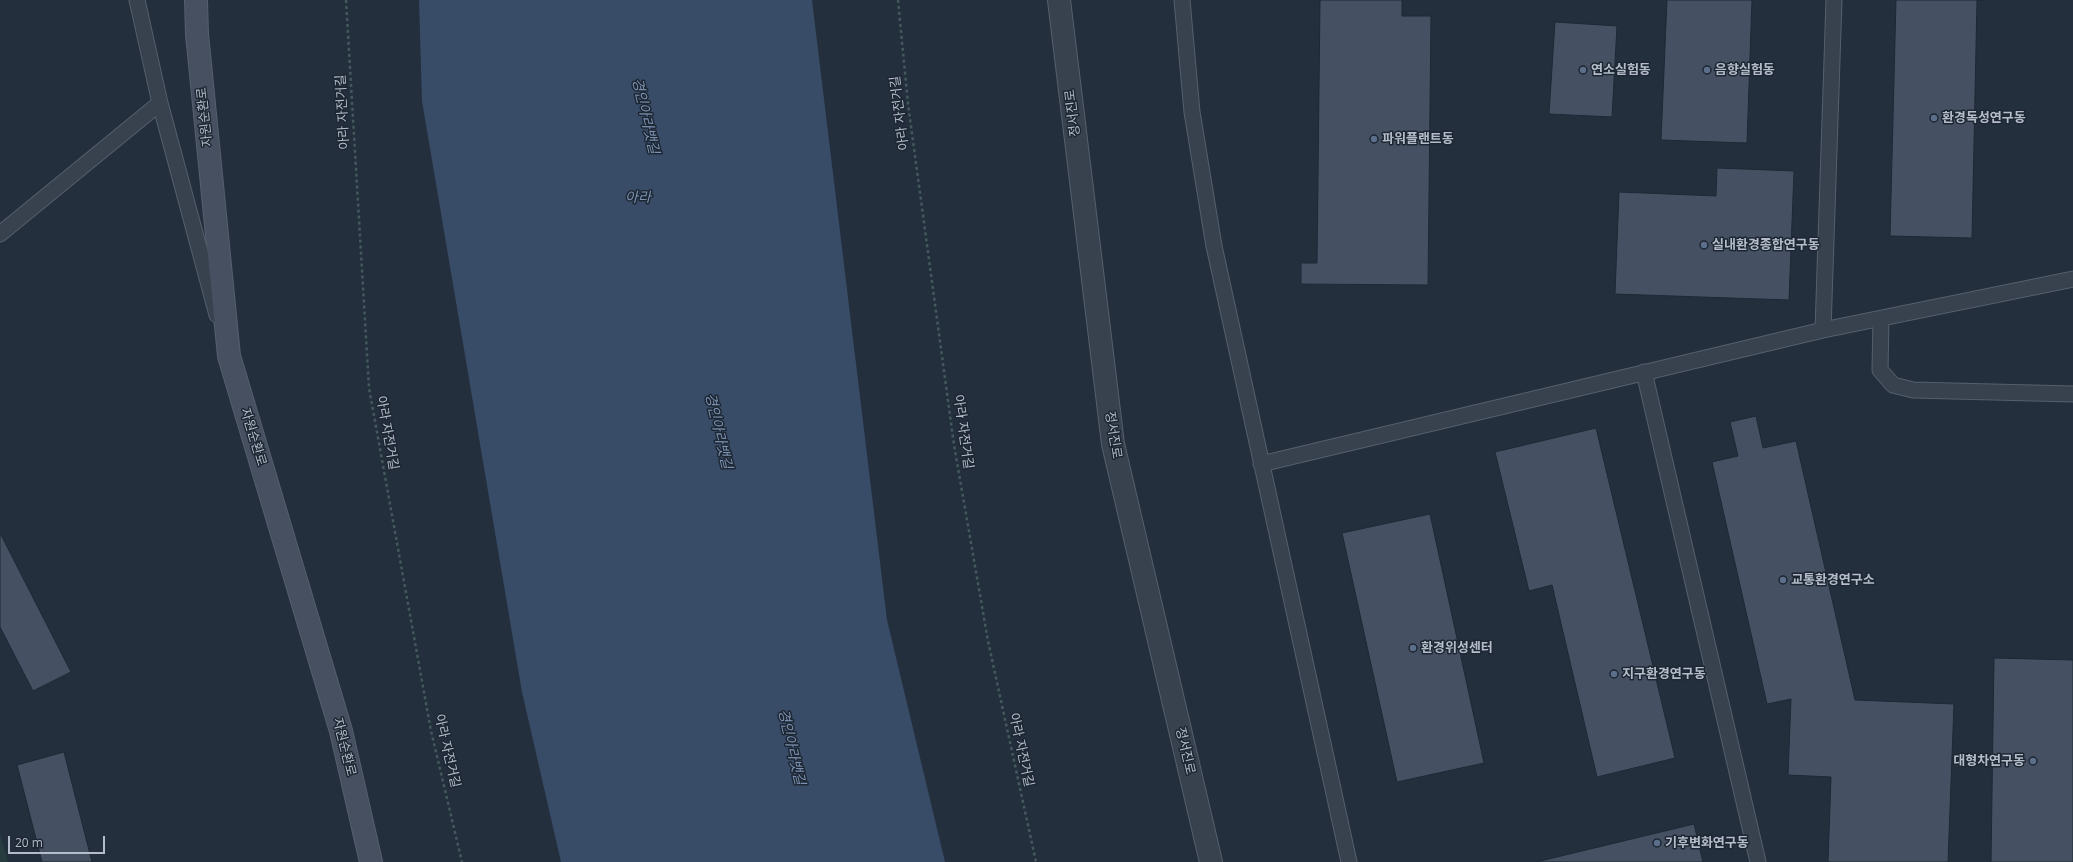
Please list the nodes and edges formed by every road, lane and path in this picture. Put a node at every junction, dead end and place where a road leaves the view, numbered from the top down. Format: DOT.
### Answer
graph roads {
  1 [pos="137,0"];
  2 [pos="196,0"];
  3 [pos="346,0"];
  4 [pos="898,0"];
  5 [pos="1059,0"];
  6 [pos="1182,0"];
  7 [pos="1834,0"];
  8 [pos="160,103"];
  9 [pos="0,234"];
  10 [pos="2073,279"];
  11 [pos="1880,319"];
  12 [pos="1823,330"];
  13 [pos="229,356"];
  14 [pos="1644,372"];
  15 [pos="2073,394"];
  16 [pos="1261,464"];
  17 [pos="371,862"];
  18 [pos="462,862"];
  19 [pos="1036,862"];
  20 [pos="1211,862"];
  21 [pos="1349,862"];
  22 [pos="1758,862"];
  1 -- 8 [label="lane"];
  2 -- 13 [label="main road, 자원순환로"];
  3 -- 18 [label="path, 아라 자전거길"];
  4 -- 19 [label="path, 아라 자전거길"];
  5 -- 20 [label="street, 정서진로"];
  6 -- 16 [label="lane"];
  7 -- 12 [label="lane"];
  8 -- 9 [label="lane"];
  8 -- 13 [label="lane"];
  10 -- 11 [label="lane"];
  11 -- 12 [label="lane"];
  11 -- 15 [label="lane"];
  12 -- 14 [label="lane"];
  13 -- 17 [label="main road, 자원순환로"];
  14 -- 16 [label="lane"];
  14 -- 22 [label="lane"];
  16 -- 21 [label="lane"];
}
